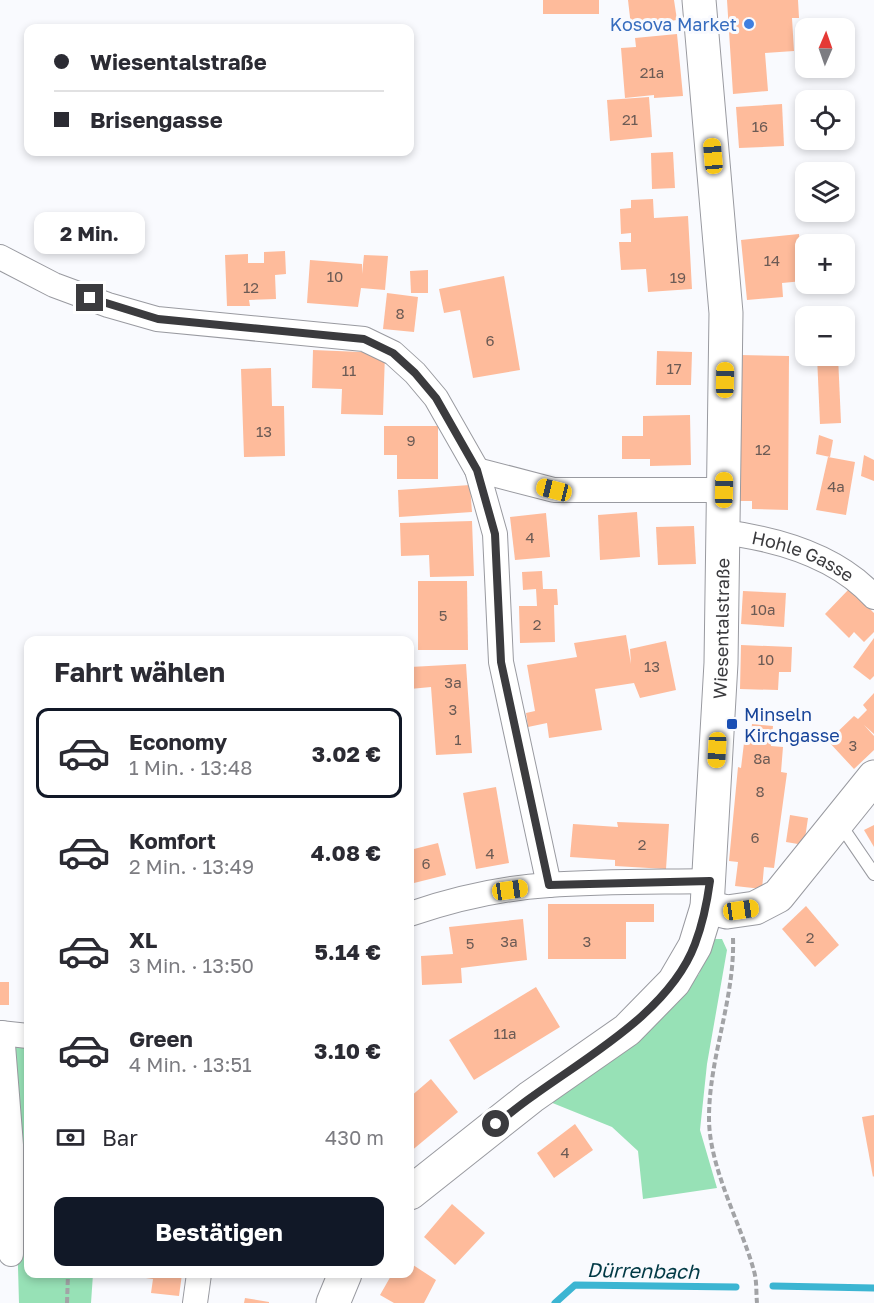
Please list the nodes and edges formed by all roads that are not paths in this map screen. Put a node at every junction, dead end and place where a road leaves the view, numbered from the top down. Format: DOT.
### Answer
graph roads {
  1 [pos="699,0"];
  2 [pos="0,257"];
  3 [pos="477,470"];
  4 [pos="724,490"];
  5 [pos="738,534"];
  6 [pos="874,597"];
  7 [pos="874,777"];
  8 [pos="838,820"];
  9 [pos="874,874"];
  10 [pos="549,885"];
  11 [pos="715,900"];
  12 [pos="414,913"];
  13 [pos="1,1033"];
  14 [pos="24,1036"];
  15 [pos="414,1190"];
  16 [pos="11,1254"];
  17 [pos="199,1278"];
  18 [pos="343,1278"];
  19 [pos="195,1303"];
  20 [pos="333,1303"];
  1 -- 4 [label="street, Wiesentalstraße"];
  2 -- 3 [label="street"];
  3 -- 4 [label="street"];
  3 -- 10 [label="street"];
  4 -- 5 [label="street, Wiesentalstraße"];
  5 -- 6 [label="street, Hohle Gasse"];
  5 -- 11 [label="street, Wiesentalstraße"];
  7 -- 8 [label="street"];
  8 -- 9 [label="lane"];
  8 -- 11 [label="street"];
  10 -- 11 [label="street"];
  10 -- 12 [label="street"];
  11 -- 15 [label="street, Wiesentalstraße"];
  13 -- 14 [label="street"];
  13 -- 16 [label="street"];
  17 -- 19 [label="street"];
  18 -- 20 [label="street"];
}
